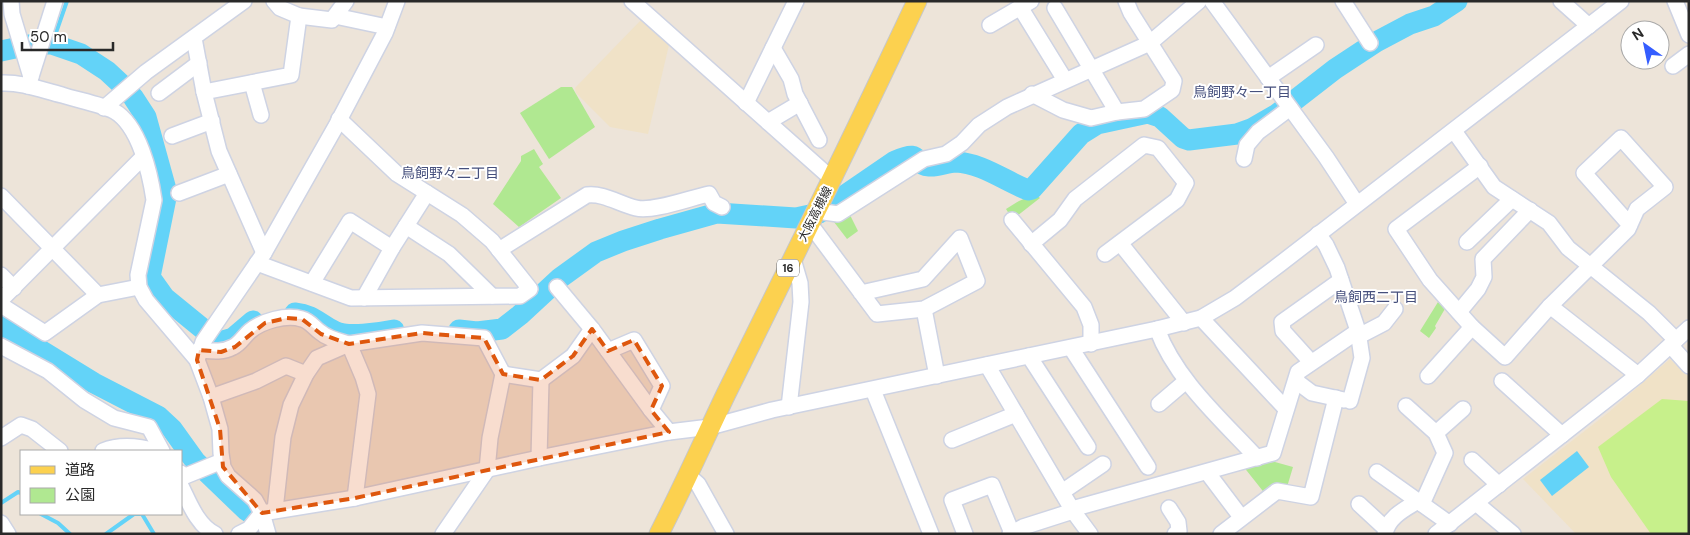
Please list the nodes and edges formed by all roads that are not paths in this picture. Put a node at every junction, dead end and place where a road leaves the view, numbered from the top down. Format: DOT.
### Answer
graph roads {
  1 [pos="11,1"];
  2 [pos="55,1"];
  3 [pos="244,1"];
  4 [pos="274,1"];
  5 [pos="346,1"];
  6 [pos="397,1"];
  7 [pos="632,1"];
  8 [pos="917,1"];
  9 [pos="1126,1"];
  10 [pos="1199,1"];
  11 [pos="1212,1"];
  12 [pos="1343,1"];
  13 [pos="1561,1"];
  14 [pos="1621,1"];
  15 [pos="1675,1"];
  16 [pos="791,4"];
  17 [pos="1026,4"];
  18 [pos="1055,8"];
  19 [pos="298,16"];
  20 [pos="335,16"];
  21 [pos="990,26"];
  22 [pos="1589,26"];
  23 [pos="387,27"];
  24 [pos="1689,35"];
  25 [pos="194,38"];
  26 [pos="1150,43"];
  27 [pos="1370,43"];
  28 [pos="1316,45"];
  29 [pos="773,48"];
  30 [pos="1689,54"];
  31 [pos="199,63"];
  32 [pos="1673,66"];
  33 [pos="1091,69"];
  34 [pos="1268,78"];
  35 [pos="1065,80"];
  36 [pos="29,81"];
  37 [pos="5,83"];
  38 [pos="252,83"];
  39 [pos="204,92"];
  40 [pos="159,93"];
  41 [pos="1032,94"];
  42 [pos="746,103"];
  43 [pos="800,103"];
  44 [pos="1289,106"];
  45 [pos="104,108"];
  46 [pos="1117,112"];
  47 [pos="261,115"];
  48 [pos="340,119"];
  49 [pos="212,121"];
  50 [pos="768,122"];
  51 [pos="1454,131"];
  52 [pos="172,136"];
  53 [pos="819,140"];
  54 [pos="143,157"];
  55 [pos="1244,158"];
  56 [pos="1480,166"];
  57 [pos="229,174"];
  58 [pos="832,179"];
  59 [pos="179,193"];
  60 [pos="427,193"];
  61 [pos="1,196"];
  62 [pos="1512,199"];
  63 [pos="1357,204"];
  64 [pos="722,207"];
  65 [pos="1530,210"];
  66 [pos="813,217"];
  67 [pos="1012,220"];
  68 [pos="1630,225"];
  69 [pos="406,226"];
  70 [pos="1318,234"];
  71 [pos="1467,242"];
  72 [pos="1120,243"];
  73 [pos="1032,244"];
  74 [pos="392,248"];
  75 [pos="54,249"];
  76 [pos="499,250"];
  77 [pos="1105,254"];
  78 [pos="261,258"];
  79 [pos="793,259"];
  80 [pos="1590,267"];
  81 [pos="1,275"];
  82 [pos="1341,280"];
  83 [pos="312,283"];
  84 [pos="139,287"];
  85 [pos="14,288"];
  86 [pos="557,288"];
  87 [pos="861,293"];
  88 [pos="98,295"];
  89 [pos="492,296"];
  90 [pos="364,298"];
  91 [pos="1,300"];
  92 [pos="1,305"];
  93 [pos="1550,306"];
  94 [pos="924,309"];
  95 [pos="1395,310"];
  96 [pos="1459,312"];
  97 [pos="1201,318"];
  98 [pos="1184,323"];
  99 [pos="1472,327"];
  100 [pos="1689,328"];
  101 [pos="592,329"];
  102 [pos="1157,329"];
  103 [pos="1358,334"];
  104 [pos="1674,343"];
  105 [pos="349,344"];
  106 [pos="1090,344"];
  107 [pos="1,346"];
  108 [pos="1071,348"];
  109 [pos="200,351"];
  110 [pos="608,351"];
  111 [pos="1029,356"];
  112 [pos="1311,362"];
  113 [pos="987,365"];
  114 [pos="1689,366"];
  115 [pos="306,374"];
  116 [pos="503,374"];
  117 [pos="1638,375"];
  118 [pos="937,376"];
  119 [pos="1428,376"];
  120 [pos="541,380"];
  121 [pos="1186,381"];
  122 [pos="1296,381"];
  123 [pos="1502,381"];
  124 [pos="873,390"];
  125 [pos="211,397"];
  126 [pos="1347,400"];
  127 [pos="1159,404"];
  128 [pos="1406,406"];
  129 [pos="788,407"];
  130 [pos="1286,409"];
  131 [pos="1463,409"];
  132 [pos="651,410"];
  133 [pos="1016,414"];
  134 [pos="710,427"];
  135 [pos="669,432"];
  136 [pos="1436,433"];
  137 [pos="1562,435"];
  138 [pos="1,438"];
  139 [pos="952,440"];
  140 [pos="1088,447"];
  141 [pos="59,450"];
  142 [pos="105,450"];
  143 [pos="162,450"];
  144 [pos="539,458"];
  145 [pos="1257,458"];
  146 [pos="1472,460"];
  147 [pos="222,461"];
  148 [pos="1103,464"];
  149 [pos="1148,467"];
  150 [pos="488,470"];
  151 [pos="1207,472"];
  152 [pos="1376,472"];
  153 [pos="689,476"];
  154 [pos="182,478"];
  155 [pos="1498,485"];
  156 [pos="1062,492"];
  157 [pos="355,498"];
  158 [pos="1420,503"];
  159 [pos="1476,503"];
  160 [pos="1359,504"];
  161 [pos="1169,508"];
  162 [pos="1072,510"];
  163 [pos="269,512"];
  164 [pos="1241,517"];
  165 [pos="1,523"];
  166 [pos="1450,524"];
  167 [pos="1386,531"];
  168 [pos="1011,533"];
  169 [pos="8,534"];
  170 [pos="215,534"];
  171 [pos="239,534"];
  172 [pos="268,534"];
  173 [pos="443,534"];
  174 [pos="659,534"];
  175 [pos="726,534"];
  176 [pos="931,534"];
  177 [pos="965,534"];
  178 [pos="1090,534"];
  179 [pos="1175,534"];
  180 [pos="1221,534"];
  181 [pos="1436,534"];
  182 [pos="1512,534"];
  1 -- 36 [label="street"];
  2 -- 36 [label="street"];
  3 -- 25 [label="street"];
  4 -- 19 [label="street"];
  5 -- 20 [label="street"];
  6 -- 23 [label="street"];
  7 -- 42 [label="street"];
  8 -- 58 [label="main road, 大阪高槻線 / 16"];
  9 -- 26 [label="street"];
  10 -- 26 [label="street"];
  11 -- 34 [label="street"];
  12 -- 27 [label="street"];
  13 -- 22 [label="street"];
  14 -- 22 [label="street"];
  15 -- 24 [label="street"];
  16 -- 29 [label="street"];
  17 -- 21 [label="street"];
  17 -- 35 [label="street"];
  18 -- 33 [label="street"];
  19 -- 20 [label="street"];
  19 -- 38 [label="street"];
  20 -- 23 [label="street"];
  22 -- 51 [label="street"];
  23 -- 48 [label="street"];
  25 -- 31 [label="street"];
  25 -- 45 [label="street"];
  26 -- 33 [label="street"];
  26 -- 46 [label="street"];
  28 -- 34 [label="street"];
  29 -- 42 [label="street"];
  29 -- 43 [label="street"];
  30 -- 32 [label="street"];
  31 -- 39 [label="street"];
  31 -- 40 [label="street"];
  33 -- 35 [label="street"];
  33 -- 46 [label="street"];
  34 -- 44 [label="street"];
  35 -- 41 [label="street"];
  36 -- 37 [label="street"];
  36 -- 45 [label="street"];
  38 -- 39 [label="street"];
  38 -- 47 [label="street"];
  39 -- 49 [label="street"];
  41 -- 46 [label="street"];
  41 -- 66 [label="street"];
  42 -- 50 [label="street"];
  43 -- 50 [label="street"];
  43 -- 53 [label="street"];
  44 -- 55 [label="street"];
  44 -- 63 [label="street"];
  45 -- 54 [label="street"];
  48 -- 60 [label="street"];
  48 -- 78 [label="street"];
  49 -- 52 [label="street"];
  49 -- 57 [label="street"];
  50 -- 58 [label="street"];
  51 -- 56 [label="street"];
  51 -- 63 [label="street"];
  54 -- 75 [label="street"];
  54 -- 84 [label="street"];
  56 -- 62 [label="street"];
  56 -- 96 [label="street"];
  57 -- 59 [label="street"];
  57 -- 78 [label="street"];
  58 -- 66 [label="main road, 大阪高槻線 / 16"];
  60 -- 69 [label="street"];
  60 -- 76 [label="street"];
  61 -- 75 [label="street"];
  62 -- 65 [label="street"];
  62 -- 71 [label="street"];
  63 -- 70 [label="street"];
  64 -- 76 [label="street"];
  65 -- 80 [label="street"];
  65 -- 96 [label="street"];
  66 -- 79 [label="main road, 大阪高槻線 / 16"];
  66 -- 87 [label="street"];
  67 -- 73 [label="street"];
  68 -- 68 [label="street"];
  68 -- 80 [label="street"];
  69 -- 74 [label="street"];
  69 -- 89 [label="street"];
  70 -- 82 [label="street"];
  70 -- 97 [label="street"];
  72 -- 73 [label="street"];
  72 -- 77 [label="street"];
  72 -- 98 [label="street"];
  73 -- 106 [label="street"];
  74 -- 83 [label="street"];
  74 -- 90 [label="street"];
  75 -- 85 [label="street"];
  75 -- 88 [label="street"];
  76 -- 89 [label="street"];
  78 -- 83 [label="street"];
  78 -- 109 [label="street"];
  79 -- 129 [label="street"];
  79 -- 134 [label="main road, 大阪高槻線 / 16"];
  80 -- 93 [label="street"];
  80 -- 104 [label="street"];
  81 -- 85 [label="street"];
  82 -- 103 [label="street"];
  82 -- 112 [label="street"];
  83 -- 90 [label="street"];
  84 -- 88 [label="street"];
  84 -- 109 [label="street"];
  85 -- 91 [label="street"];
  86 -- 101 [label="street"];
  87 -- 94 [label="street"];
  87 -- 94 [label="street"];
  88 -- 92 [label="street"];
  89 -- 90 [label="street"];
  93 -- 99 [label="street"];
  93 -- 117 [label="street"];
  94 -- 118 [label="street"];
  95 -- 103 [label="street"];
  96 -- 99 [label="street"];
  97 -- 98 [label="street"];
  97 -- 130 [label="street"];
  98 -- 102 [label="street"];
  99 -- 119 [label="street"];
  100 -- 104 [label="street"];
  101 -- 110 [label="street"];
  101 -- 120 [label="street"];
  102 -- 106 [label="street"];
  102 -- 121 [label="street"];
  103 -- 112 [label="street"];
  103 -- 126 [label="street"];
  104 -- 114 [label="street"];
  104 -- 117 [label="street"];
  105 -- 109 [label="street"];
  105 -- 115 [label="street"];
  105 -- 116 [label="street"];
  105 -- 157 [label="street"];
  106 -- 108 [label="street"];
  107 -- 143 [label="street"];
  108 -- 111 [label="street"];
  108 -- 149 [label="street"];
  109 -- 125 [label="street"];
  110 -- 132 [label="street"];
  110 -- 132 [label="street"];
  111 -- 113 [label="street"];
  111 -- 140 [label="street"];
  112 -- 122 [label="street"];
  113 -- 118 [label="street"];
  113 -- 133 [label="street"];
  115 -- 125 [label="street"];
  115 -- 163 [label="street"];
  116 -- 120 [label="street"];
  116 -- 150 [label="street"];
  117 -- 137 [label="street"];
  118 -- 124 [label="street"];
  120 -- 144 [label="street"];
  121 -- 127 [label="street"];
  121 -- 145 [label="street"];
  122 -- 126 [label="street"];
  122 -- 130 [label="street"];
  123 -- 137 [label="street"];
  124 -- 129 [label="street"];
  124 -- 176 [label="street"];
  125 -- 147 [label="street"];
  126 -- 164 [label="street"];
  128 -- 136 [label="street"];
  129 -- 134 [label="street"];
  130 -- 145 [label="street"];
  131 -- 136 [label="street"];
  132 -- 135 [label="street"];
  133 -- 139 [label="street"];
  133 -- 156 [label="street"];
  134 -- 135 [label="street"];
  134 -- 153 [label="main road, 大阪高槻線 / 16"];
  135 -- 144 [label="street"];
  136 -- 158 [label="street"];
  137 -- 155 [label="street"];
  138 -- 141 [label="street"];
  142 -- 143 [label="street"];
  144 -- 150 [label="street"];
  145 -- 151 [label="street"];
  146 -- 155 [label="street"];
  147 -- 154 [label="street"];
  147 -- 163 [label="street"];
  148 -- 156 [label="street"];
  150 -- 157 [label="street"];
  150 -- 173 [label="street"];
  151 -- 162 [label="street"];
  151 -- 164 [label="street"];
  152 -- 158 [label="street"];
  153 -- 174 [label="main road, 大阪高槻線 / 16"];
  153 -- 175 [label="street"];
  154 -- 170 [label="street"];
  155 -- 159 [label="street"];
  156 -- 162 [label="street"];
  157 -- 163 [label="street"];
  158 -- 166 [label="street"];
  158 -- 167 [label="street"];
  159 -- 166 [label="street"];
  159 -- 182 [label="street"];
  160 -- 167 [label="street"];
  161 -- 179 [label="street"];
  162 -- 168 [label="street"];
  162 -- 178 [label="street"];
  163 -- 171 [label="street"];
  163 -- 172 [label="street"];
  164 -- 180 [label="street"];
  165 -- 169 [label="street"];
  166 -- 181 [label="street"];
  168 -- 177 [label="street"];
}
